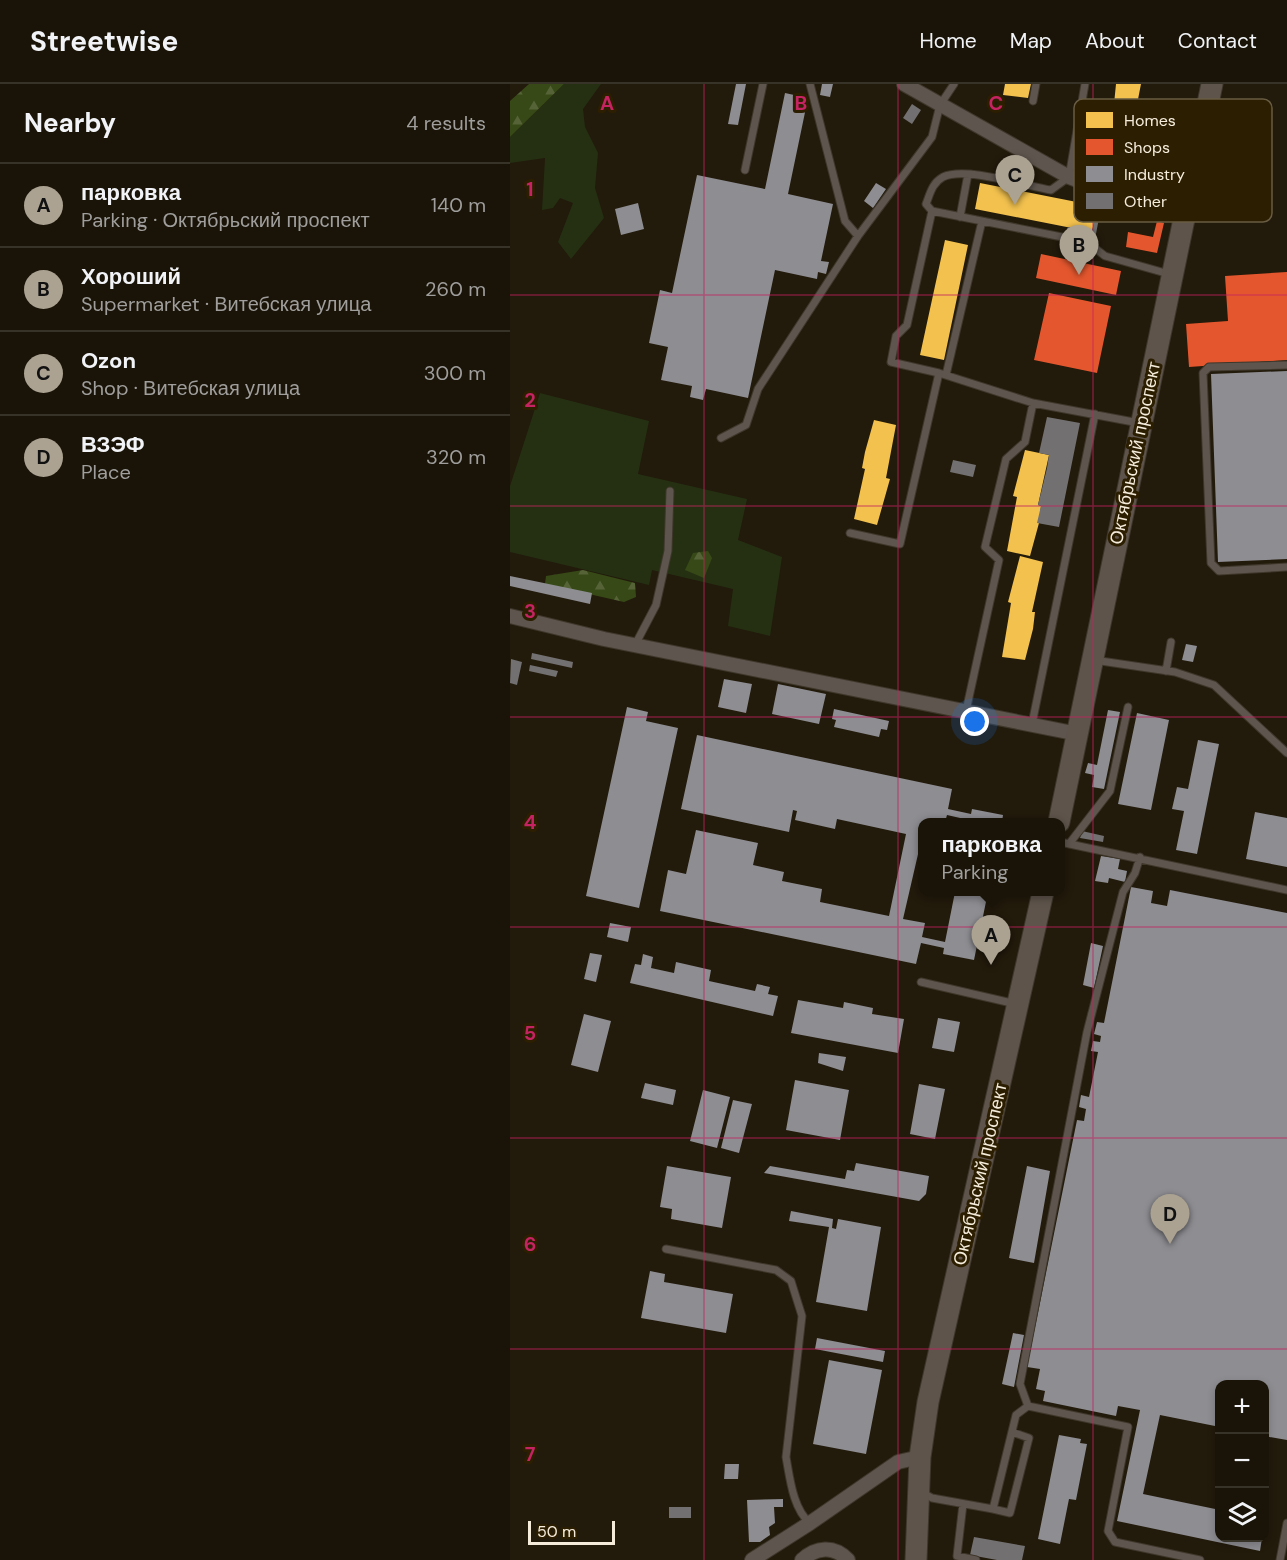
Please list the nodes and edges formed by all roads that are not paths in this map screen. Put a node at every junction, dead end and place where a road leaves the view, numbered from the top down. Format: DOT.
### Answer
graph roads {
  1 [pos="763,84"];
  2 [pos="810,84"];
  3 [pos="904,84"];
  4 [pos="954,84"];
  5 [pos="1036,84"];
  6 [pos="1085,84"];
  7 [pos="1212,84"];
  8 [pos="1082,99"];
  9 [pos="1209,99"];
  10 [pos="1033,101"];
  11 [pos="940,105"];
  12 [pos="1074,148"];
  13 [pos="745,170"];
  14 [pos="968,174"];
  15 [pos="1069,177"];
  16 [pos="1074,179"];
  17 [pos="932,212"];
  18 [pos="960,217"];
  19 [pos="982,221"];
  20 [pos="1183,222"];
  21 [pos="858,237"];
  22 [pos="1173,275"];
  23 [pos="1287,365"];
  24 [pos="942,374"];
  25 [pos="1033,403"];
  26 [pos="1095,414"];
  27 [pos="1141,423"];
  28 [pos="721,438"];
  29 [pos="670,491"];
  30 [pos="850,533"];
  31 [pos="1287,567"];
  32 [pos="510,616"];
  33 [pos="1171,642"];
  34 [pos="635,645"];
  35 [pos="1092,659"];
  36 [pos="1166,671"];
  37 [pos="1128,707"];
  38 [pos="966,711"];
  39 [pos="1032,724"];
  40 [pos="1078,734"];
  41 [pos="1287,753"];
  42 [pos="1060,818"];
  43 [pos="1065,843"];
  44 [pos="1069,844"];
  45 [pos="1140,857"];
  46 [pos="1287,890"];
  47 [pos="1042,896"];
  48 [pos="921,982"];
  49 [pos="1018,1004"];
  50 [pos="666,1249"];
  51 [pos="1028,1406"];
  52 [pos="1012,1432"];
  53 [pos="920,1456"];
  54 [pos="918,1490"];
  55 [pos="963,1504"];
  56 [pos="993,1509"];
  57 [pos="810,1523"];
  58 [pos="1287,1523"];
  59 [pos="756,1559"];
  60 [pos="802,1560"];
  61 [pos="848,1560"];
  62 [pos="916,1560"];
  63 [pos="976,1560"];
  64 [pos="1200,1560"];
  65 [pos="1280,1560"];
  1 -- 13 [label="lane"];
  2 -- 21 [label="lane"];
  3 -- 11 [label="street"];
  4 -- 11 [label="lane"];
  5 -- 10 [label="lane"];
  6 -- 8 [label="lane"];
  7 -- 9 [label="main road, Октябрьский проспект"];
  11 -- 15 [label="street"];
  11 -- 21 [label="lane"];
  12 -- 15 [label="lane"];
  14 -- 15 [label="lane"];
  14 -- 17 [label="lane"];
  14 -- 18 [label="lane"];
  15 -- 16 [label="street"];
  17 -- 18 [label="lane"];
  17 -- 24 [label="lane"];
  18 -- 19 [label="lane"];
  19 -- 22 [label="lane"];
  19 -- 24 [label="lane"];
  20 -- 22 [label="main road, Октябрьский проспект"];
  21 -- 28 [label="lane"];
  22 -- 27 [label="main road, Октябрьский проспект"];
  23 -- 31 [label="lane"];
  24 -- 25 [label="lane"];
  24 -- 30 [label="lane"];
  25 -- 26 [label="lane"];
  25 -- 38 [label="lane"];
  26 -- 27 [label="lane"];
  26 -- 39 [label="lane"];
  27 -- 35 [label="main road, Октябрьский проспект"];
  29 -- 34 [label="lane"];
  32 -- 34 [label="street"];
  33 -- 36 [label="lane"];
  34 -- 38 [label="street"];
  35 -- 36 [label="lane"];
  35 -- 40 [label="main road, Октябрьский проспект"];
  36 -- 41 [label="lane"];
  37 -- 44 [label="lane"];
  38 -- 39 [label="street"];
  39 -- 40 [label="street"];
  40 -- 42 [label="main road, Октябрьский проспект"];
  43 -- 44 [label="lane"];
  44 -- 45 [label="lane"];
  45 -- 46 [label="lane"];
  45 -- 51 [label="lane"];
  47 -- 49 [label="main road, Октябрьский проспект"];
  48 -- 49 [label="lane"];
  49 -- 53 [label="main road, Октябрьский проспект"];
  50 -- 57 [label="lane"];
  51 -- 52 [label="lane"];
  51 -- 64 [label="lane"];
  52 -- 56 [label="lane"];
  52 -- 56 [label="lane"];
  53 -- 54 [label="main road, Октябрьский проспект"];
  53 -- 57 [label="street"];
  54 -- 55 [label="lane"];
  54 -- 62 [label="main road, Октябрьский проспект"];
  55 -- 56 [label="lane"];
  55 -- 63 [label="lane"];
  57 -- 59 [label="street"];
  58 -- 65 [label="lane"];
  60 -- 61 [label="street"];
}
